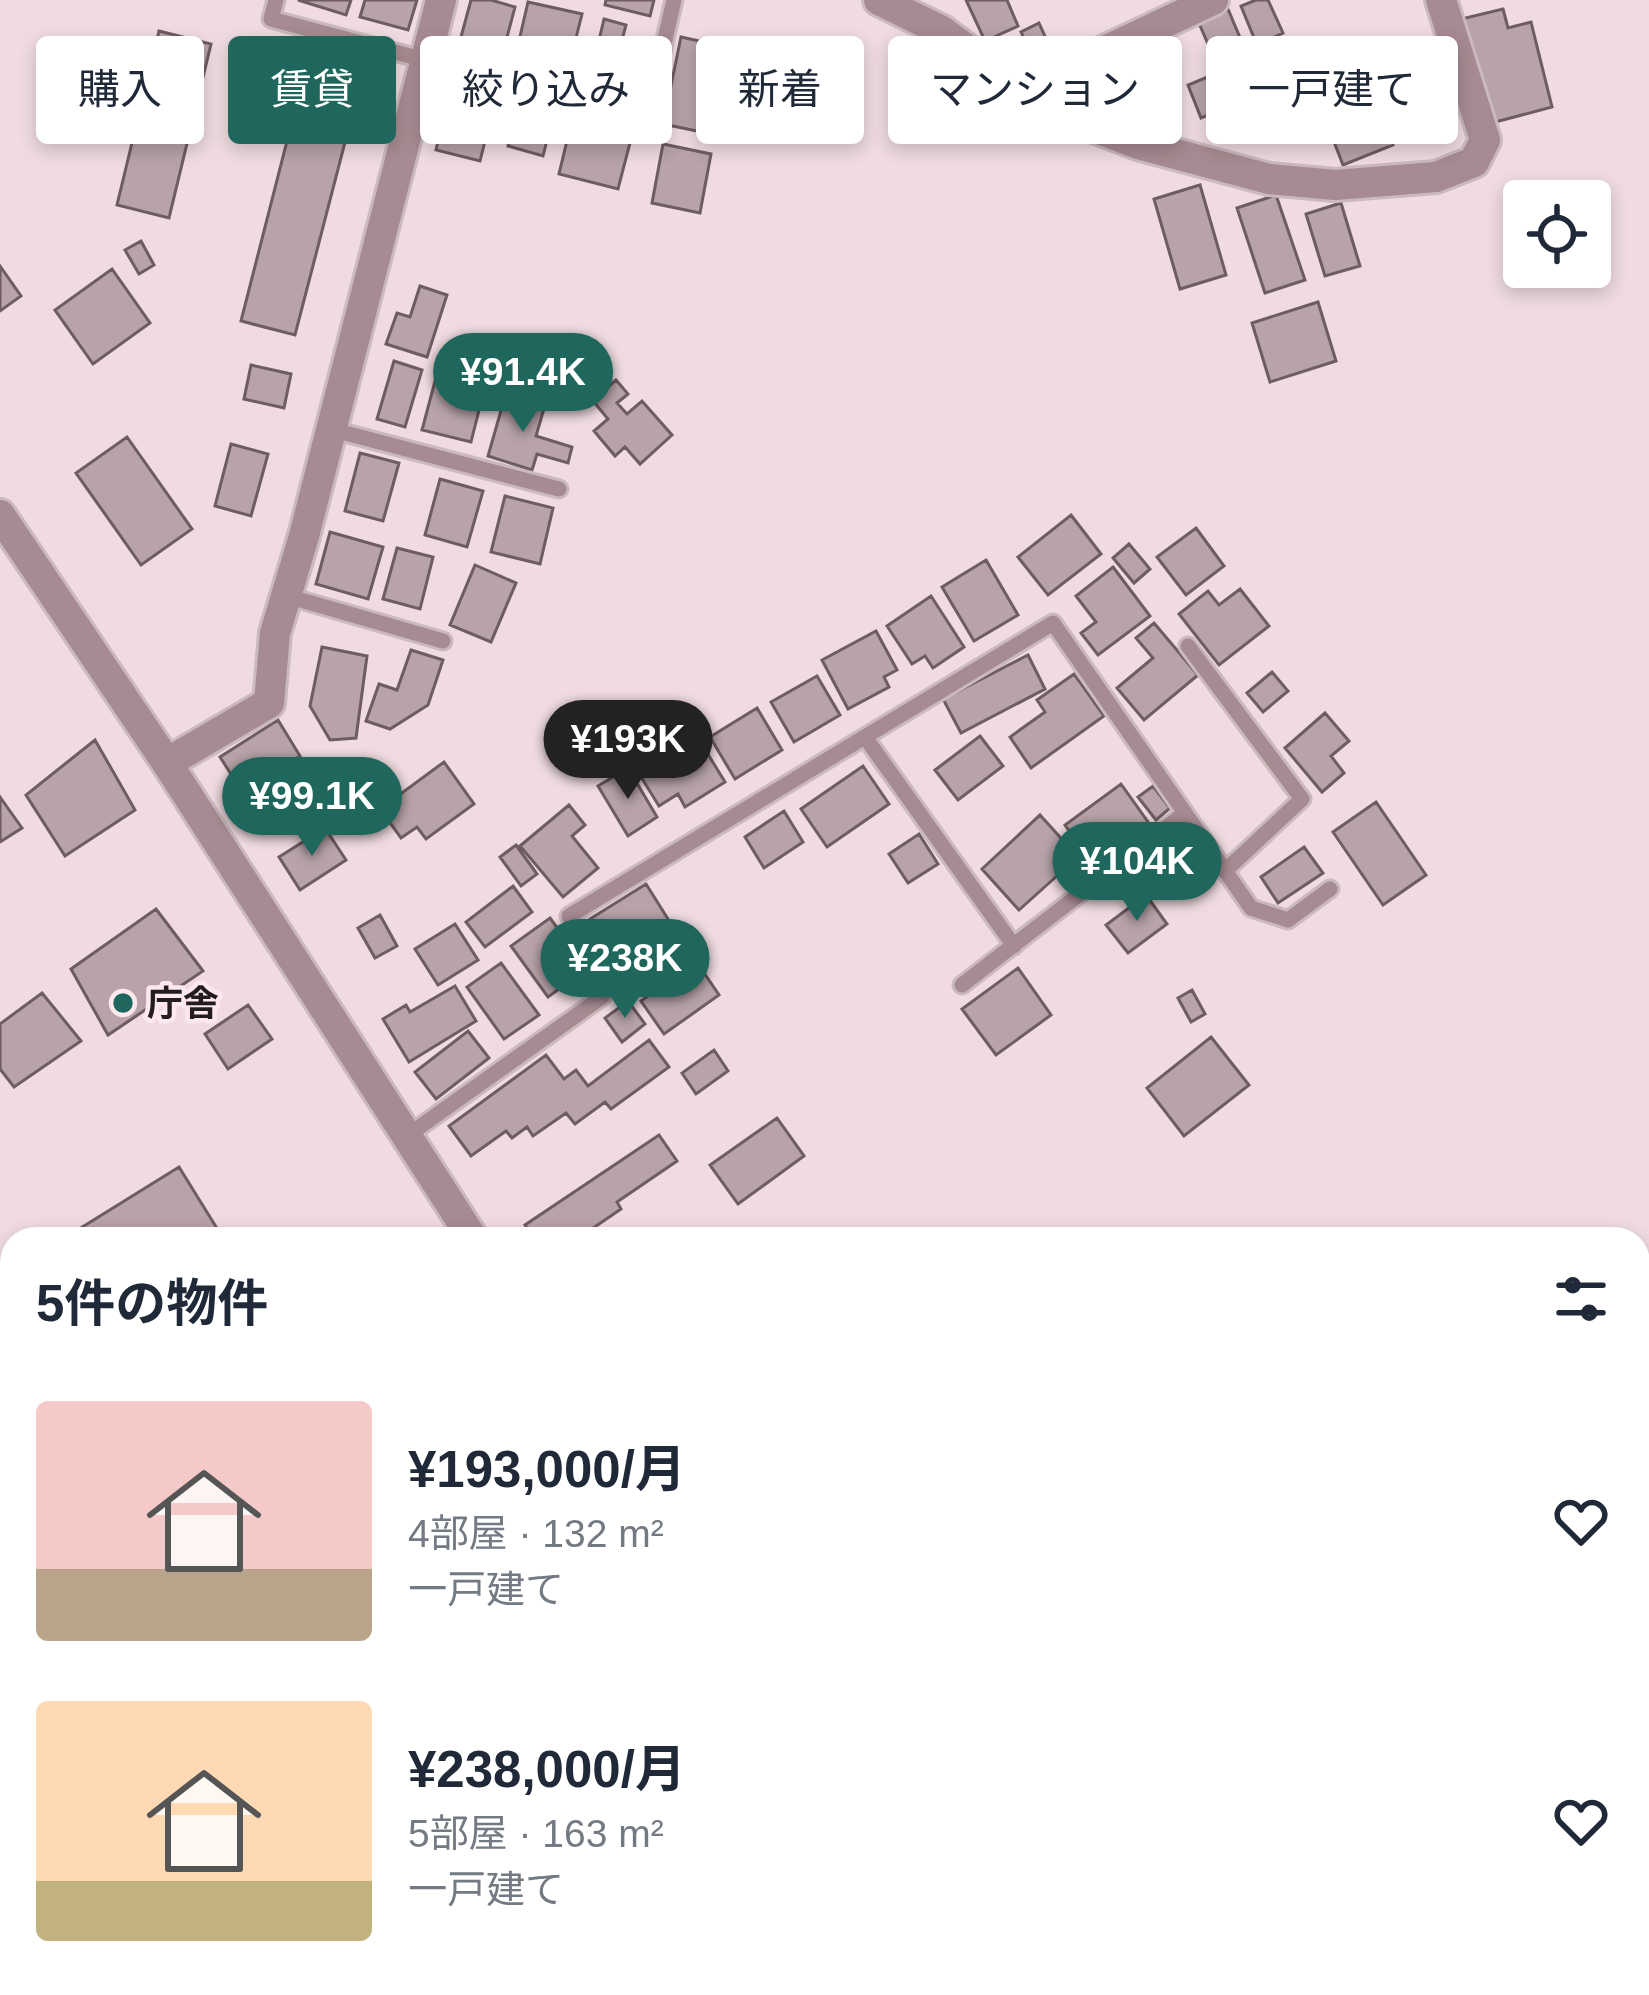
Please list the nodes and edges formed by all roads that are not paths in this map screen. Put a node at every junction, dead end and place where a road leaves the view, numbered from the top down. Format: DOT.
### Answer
graph roads {
  1 [pos="276,0"];
  2 [pos="441,0"];
  3 [pos="674,0"];
  4 [pos="879,0"];
  5 [pos="1213,0"];
  6 [pos="1441,0"];
  7 [pos="431,36"];
  8 [pos="666,36"];
  9 [pos="949,36"];
  10 [pos="1137,36"];
  11 [pos="420,59"];
  12 [pos="420,79"];
  13 [pos="1136,144"];
  14 [pos="329,429"];
  15 [pos="559,489"];
  16 [pos="0,515"];
  17 [pos="287,596"];
  18 [pos="443,641"];
  19 [pos="1188,646"];
  20 [pos="865,737"];
  21 [pos="167,763"];
  22 [pos="1185,813"];
  23 [pos="1226,871"];
  24 [pos="1330,889"];
  25 [pos="1014,946"];
  26 [pos="962,985"];
  27 [pos="407,1136"];
  28 [pos="465,1227"];
  1 -- 11 [label="lane"];
  2 -- 7 [label="street"];
  3 -- 8 [label="lane"];
  4 -- 9 [label="street"];
  5 -- 10 [label="street"];
  6 -- 13 [label="street"];
  12 -- 14 [label="street"];
  14 -- 15 [label="lane"];
  14 -- 17 [label="street"];
  16 -- 21 [label="street"];
  17 -- 18 [label="lane"];
  17 -- 21 [label="street"];
  19 -- 23 [label="lane"];
  20 -- 22 [label="lane"];
  20 -- 25 [label="lane"];
  20 -- 27 [label="lane"];
  21 -- 27 [label="street"];
  22 -- 23 [label="lane"];
  22 -- 25 [label="lane"];
  23 -- 24 [label="lane"];
  25 -- 26 [label="lane"];
  27 -- 28 [label="street"];
}
